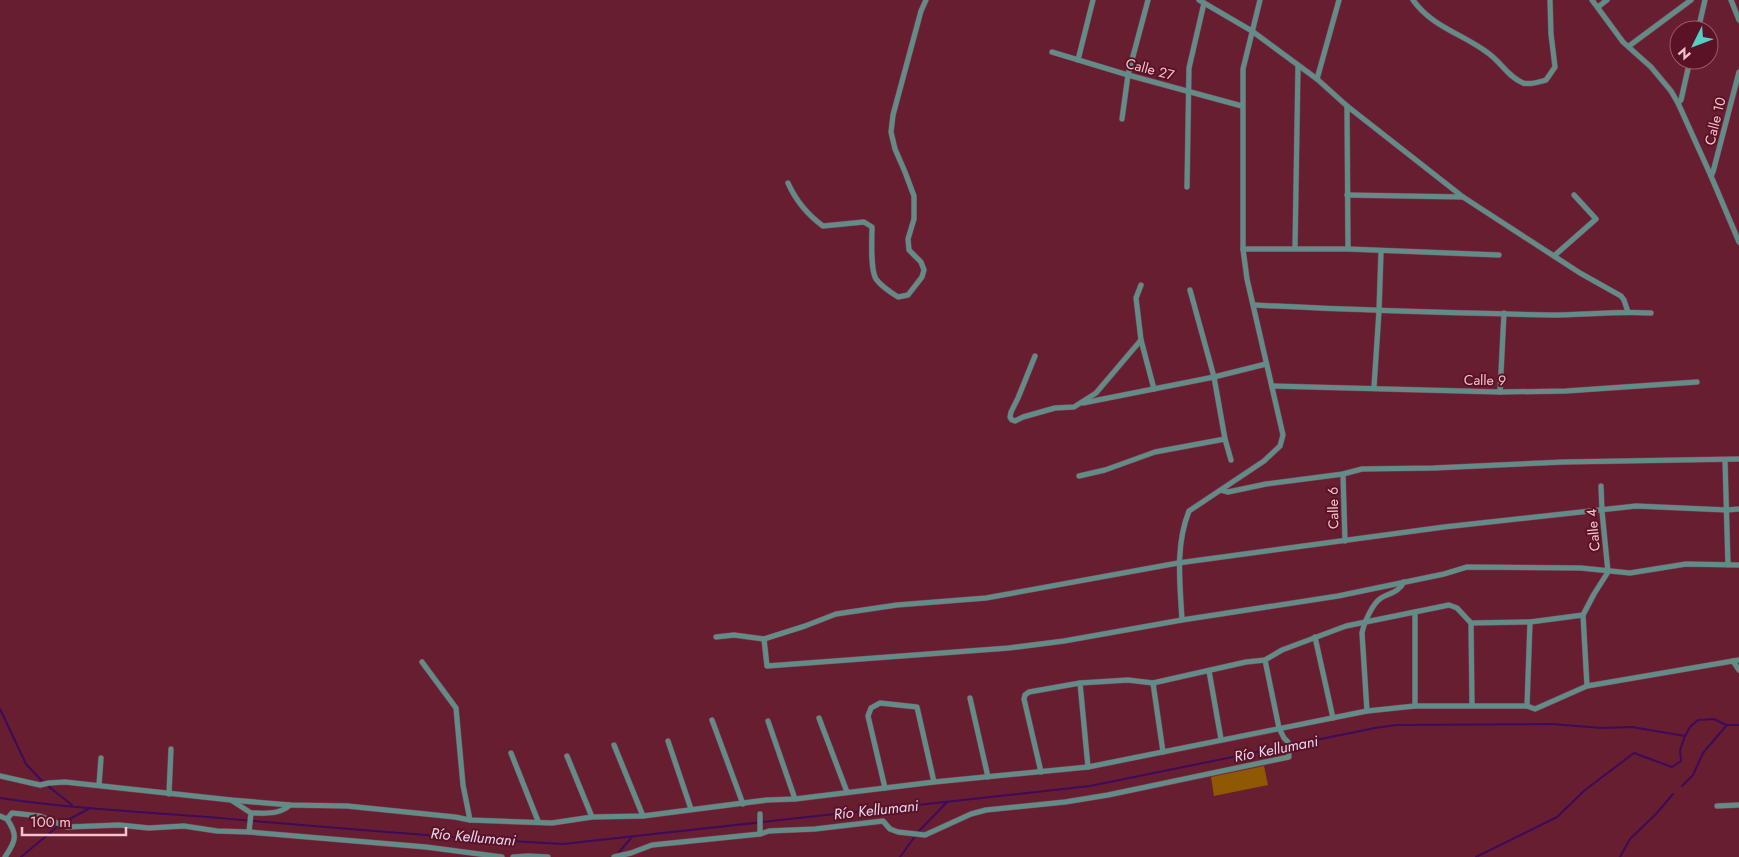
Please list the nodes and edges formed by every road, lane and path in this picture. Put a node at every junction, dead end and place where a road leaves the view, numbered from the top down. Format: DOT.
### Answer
graph roads {
  1 [pos="926,0"];
  2 [pos="1093,0"];
  3 [pos="1148,0"];
  4 [pos="1260,0"];
  5 [pos="1339,0"];
  6 [pos="1413,0"];
  7 [pos="1550,0"];
  8 [pos="1592,0"];
  9 [pos="1607,0"];
  10 [pos="1691,0"];
  11 [pos="1705,0"];
  12 [pos="1731,0"];
  13 [pos="1201,1"];
  14 [pos="1598,7"];
  15 [pos="1700,20"];
  16 [pos="1739,20"];
  17 [pos="1252,30"];
  18 [pos="1629,46"];
  19 [pos="1052,52"];
  20 [pos="1078,60"];
  21 [pos="1298,66"];
  22 [pos="1688,70"];
  23 [pos="1739,72"];
  24 [pos="1128,76"];
  25 [pos="1317,79"];
  26 [pos="1189,92"];
  27 [pos="1678,103"];
  28 [pos="1242,106"];
  29 [pos="1347,106"];
  30 [pos="1122,119"];
  31 [pos="1711,176"];
  32 [pos="788,183"];
  33 [pos="1187,187"];
  34 [pos="1347,195"];
  35 [pos="1574,195"];
  36 [pos="1464,197"];
  37 [pos="1739,242"];
  38 [pos="1295,248"];
  39 [pos="1243,249"];
  40 [pos="1348,249"];
  41 [pos="1381,252"];
  42 [pos="1499,255"];
  43 [pos="1554,256"];
  44 [pos="1141,285"];
  45 [pos="1190,290"];
  46 [pos="1254,305"];
  47 [pos="1379,311"];
  48 [pos="1628,312"];
  49 [pos="1504,313"];
  50 [pos="1650,313"];
  51 [pos="1141,340"];
  52 [pos="1034,356"];
  53 [pos="1266,364"];
  54 [pos="1214,377"];
  55 [pos="1697,382"];
  56 [pos="1272,386"];
  57 [pos="1374,387"];
  58 [pos="1154,390"];
  59 [pos="1500,392"];
  60 [pos="1074,407"];
  61 [pos="1225,439"];
  62 [pos="1739,459"];
  63 [pos="1231,460"];
  64 [pos="1725,460"];
  65 [pos="1344,474"];
  66 [pos="1079,476"];
  67 [pos="1601,486"];
  68 [pos="1221,490"];
  69 [pos="1739,509"];
  70 [pos="1727,510"];
  71 [pos="1602,511"];
  72 [pos="1345,541"];
  73 [pos="1178,563"];
  74 [pos="1728,565"];
  75 [pos="1739,565"];
  76 [pos="1608,572"];
  77 [pos="1404,582"];
  78 [pos="1415,612"];
  79 [pos="1583,615"];
  80 [pos="1182,620"];
  81 [pos="1530,622"];
  82 [pos="1364,623"];
  83 [pos="1471,623"];
  84 [pos="716,637"];
  85 [pos="1315,637"];
  86 [pos="764,639"];
  87 [pos="1265,660"];
  88 [pos="1733,660"];
  89 [pos="1739,660"];
  90 [pos="422,662"];
  91 [pos="1739,670"];
  92 [pos="1210,671"];
  93 [pos="1080,683"];
  94 [pos="1153,683"];
  95 [pos="1587,686"];
  96 [pos="970,698"];
  97 [pos="1472,705"];
  98 [pos="1414,706"];
  99 [pos="1527,706"];
  100 [pos="1367,711"];
  101 [pos="819,718"];
  102 [pos="1333,718"];
  103 [pos="712,720"];
  104 [pos="768,721"];
  105 [pos="1279,728"];
  106 [pos="1221,739"];
  107 [pos="668,741"];
  108 [pos="614,745"];
  109 [pos="171,749"];
  110 [pos="1163,752"];
  111 [pos="511,754"];
  112 [pos="567,756"];
  113 [pos="101,758"];
  114 [pos="1088,767"];
  115 [pos="1041,772"];
  116 [pos="0,776"];
  117 [pos="988,777"];
  118 [pos="934,782"];
  119 [pos="99,785"];
  120 [pos="885,788"];
  121 [pos="847,792"];
  122 [pos="169,794"];
  123 [pos="795,799"];
  124 [pos="231,800"];
  125 [pos="743,804"];
  126 [pos="290,805"];
  127 [pos="1739,805"];
  128 [pos="1717,806"];
  129 [pos="691,809"];
  130 [pos="251,815"];
  131 [pos="0,816"];
  132 [pos="643,816"];
  133 [pos="592,817"];
  134 [pos="760,817"];
  135 [pos="7,818"];
  136 [pos="470,820"];
  137 [pos="538,821"];
  138 [pos="249,832"];
  139 [pos="760,834"];
  140 [pos="6,857"];
  141 [pos="502,857"];
  142 [pos="513,857"];
  143 [pos="548,857"];
  144 [pos="614,857"];
  1 -- 32 [label="street"];
  2 -- 20 [label="street"];
  3 -- 24 [label="street"];
  4 -- 17 [label="street"];
  5 -- 25 [label="street"];
  6 -- 7 [label="street"];
  8 -- 14 [label="street"];
  9 -- 14 [label="street"];
  10 -- 18 [label="street"];
  11 -- 15 [label="street"];
  12 -- 16 [label="street"];
  13 -- 17 [label="street"];
  13 -- 26 [label="street"];
  14 -- 18 [label="street"];
  17 -- 21 [label="street"];
  17 -- 28 [label="street"];
  18 -- 27 [label="street"];
  19 -- 20 [label="street, Calle 27"];
  20 -- 24 [label="street, Calle 27"];
  21 -- 25 [label="street"];
  21 -- 38 [label="street"];
  22 -- 27 [label="street"];
  23 -- 31 [label="street, Calle 10"];
  24 -- 26 [label="street, Calle 27"];
  24 -- 30 [label="street"];
  25 -- 29 [label="street"];
  26 -- 28 [label="street, Calle 27"];
  26 -- 33 [label="street"];
  27 -- 31 [label="street"];
  28 -- 39 [label="street"];
  29 -- 34 [label="street"];
  29 -- 36 [label="street"];
  31 -- 37 [label="street"];
  34 -- 36 [label="street"];
  34 -- 40 [label="street"];
  35 -- 43 [label="street"];
  36 -- 43 [label="street"];
  38 -- 39 [label="street"];
  38 -- 40 [label="street"];
  39 -- 46 [label="street"];
  40 -- 41 [label="street"];
  41 -- 42 [label="street"];
  41 -- 47 [label="street"];
  43 -- 48 [label="street"];
  44 -- 51 [label="street"];
  45 -- 54 [label="street"];
  46 -- 47 [label="street"];
  46 -- 53 [label="street"];
  47 -- 49 [label="street"];
  47 -- 57 [label="street"];
  48 -- 49 [label="street"];
  48 -- 50 [label="street"];
  49 -- 59 [label="street"];
  51 -- 58 [label="street"];
  51 -- 60 [label="street"];
  52 -- 60 [label="street"];
  53 -- 54 [label="street"];
  53 -- 56 [label="street"];
  54 -- 58 [label="street"];
  54 -- 61 [label="street"];
  55 -- 59 [label="street, Calle 9"];
  56 -- 57 [label="street, Calle 9"];
  56 -- 68 [label="street"];
  57 -- 59 [label="street, Calle 9"];
  58 -- 60 [label="street"];
  61 -- 63 [label="street"];
  61 -- 66 [label="street"];
  62 -- 64 [label="street"];
  64 -- 65 [label="street"];
  64 -- 70 [label="street"];
  65 -- 68 [label="street"];
  65 -- 72 [label="street, Calle 6"];
  67 -- 71 [label="street, Calle 4"];
  68 -- 73 [label="street"];
  69 -- 70 [label="street"];
  70 -- 71 [label="street"];
  70 -- 74 [label="street"];
  71 -- 72 [label="street"];
  71 -- 76 [label="street, Calle 4"];
  72 -- 73 [label="street"];
  73 -- 80 [label="street"];
  73 -- 86 [label="street"];
  74 -- 75 [label="street"];
  74 -- 76 [label="street"];
  76 -- 77 [label="street"];
  76 -- 79 [label="street"];
  77 -- 80 [label="street"];
  77 -- 82 [label="street"];
  78 -- 82 [label="street"];
  78 -- 83 [label="street"];
  78 -- 98 [label="street"];
  79 -- 81 [label="street"];
  79 -- 95 [label="street"];
  80 -- 86 [label="street"];
  81 -- 83 [label="street"];
  81 -- 99 [label="street"];
  82 -- 85 [label="street"];
  82 -- 100 [label="street"];
  83 -- 97 [label="street"];
  84 -- 86 [label="street"];
  85 -- 87 [label="street"];
  85 -- 102 [label="street"];
  87 -- 92 [label="street"];
  87 -- 105 [label="street"];
  88 -- 89 [label="street"];
  88 -- 91 [label="street"];
  88 -- 95 [label="street"];
  90 -- 136 [label="street"];
  92 -- 94 [label="street"];
  92 -- 106 [label="street"];
  93 -- 94 [label="street"];
  93 -- 114 [label="street"];
  93 -- 115 [label="street"];
  94 -- 110 [label="street"];
  95 -- 99 [label="street"];
  96 -- 117 [label="street"];
  97 -- 98 [label="street"];
  97 -- 99 [label="street"];
  98 -- 100 [label="street"];
  100 -- 102 [label="street"];
  101 -- 121 [label="street"];
  102 -- 105 [label="street"];
  103 -- 125 [label="street"];
  104 -- 123 [label="street"];
  105 -- 106 [label="street"];
  105 -- 139 [label="street"];
  106 -- 110 [label="street"];
  107 -- 129 [label="street"];
  108 -- 132 [label="street"];
  109 -- 122 [label="street"];
  110 -- 114 [label="street"];
  111 -- 137 [label="street"];
  112 -- 133 [label="street"];
  113 -- 119 [label="street"];
  114 -- 115 [label="street"];
  115 -- 117 [label="street"];
  116 -- 119 [label="street"];
  117 -- 118 [label="street"];
  118 -- 120 [label="street"];
  118 -- 120 [label="street"];
  119 -- 122 [label="street"];
  120 -- 121 [label="street"];
  121 -- 123 [label="street"];
  122 -- 124 [label="street"];
  123 -- 125 [label="street"];
  124 -- 126 [label="street"];
  124 -- 130 [label="street"];
  125 -- 129 [label="street"];
  126 -- 130 [label="street"];
  126 -- 136 [label="street"];
  127 -- 128 [label="street"];
  129 -- 132 [label="street"];
  130 -- 138 [label="street"];
  131 -- 135 [label="street"];
  132 -- 133 [label="street"];
  133 -- 137 [label="street"];
  134 -- 139 [label="street"];
  135 -- 138 [label="street"];
  135 -- 140 [label="street"];
  136 -- 137 [label="street"];
  138 -- 141 [label="street"];
  139 -- 144 [label="street"];
  142 -- 143 [label="street"];
}
